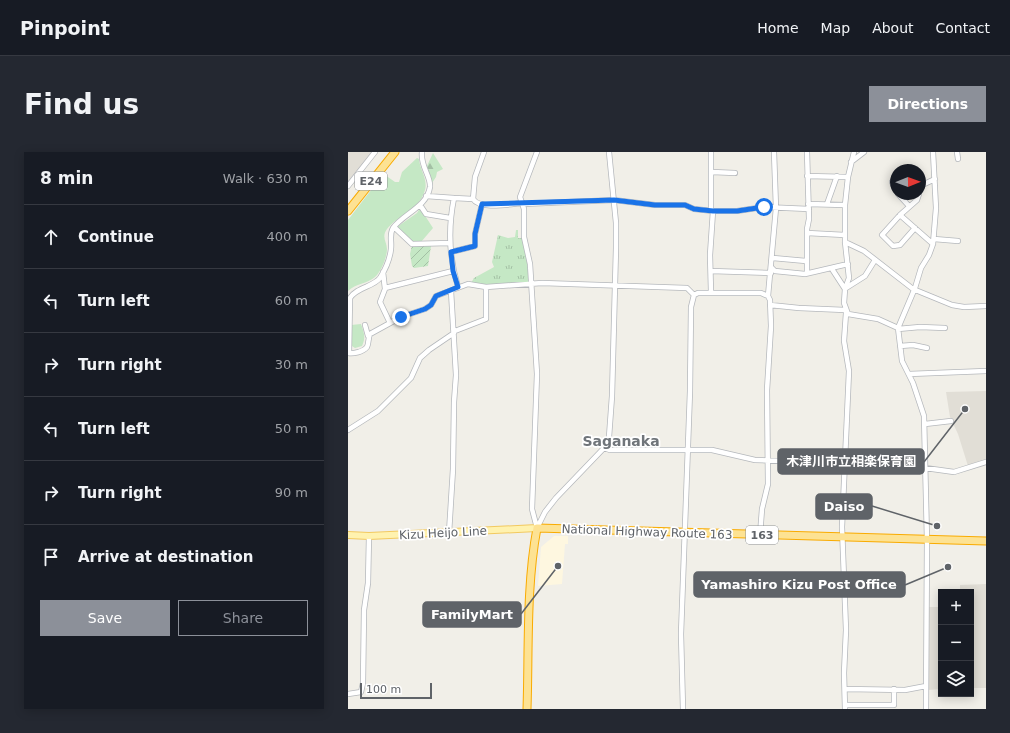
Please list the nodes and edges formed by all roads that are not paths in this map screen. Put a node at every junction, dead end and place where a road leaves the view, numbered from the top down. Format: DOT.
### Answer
graph roads {
  1 [pos="375,152"];
  2 [pos="395,152"];
  3 [pos="422,152"];
  4 [pos="484,152"];
  5 [pos="537,152"];
  6 [pos="609,152"];
  7 [pos="712,152"];
  8 [pos="774,152"];
  9 [pos="807,152"];
  10 [pos="854,152"];
  11 [pos="864,152"];
  12 [pos="933,152"];
  13 [pos="957,152"];
  14 [pos="958,159"];
  15 [pos="852,162"];
  16 [pos="712,172"];
  17 [pos="735,173"];
  18 [pos="806,176"];
  19 [pos="837,176"];
  20 [pos="848,177"];
  21 [pos="935,179"];
  22 [pos="926,183"];
  23 [pos="348,186"];
  24 [pos="426,196"];
  25 [pos="454,198"];
  26 [pos="473,199"];
  27 [pos="614,200"];
  28 [pos="904,200"];
  29 [pos="917,200"];
  30 [pos="482,204"];
  31 [pos="523,204"];
  32 [pos="827,204"];
  33 [pos="420,205"];
  34 [pos="845,205"];
  35 [pos="808,206"];
  36 [pos="910,206"];
  37 [pos="776,208"];
  38 [pos="348,211"];
  39 [pos="712,211"];
  40 [pos="900,215"];
  41 [pos="450,218"];
  42 [pos="394,227"];
  43 [pos="915,228"];
  44 [pos="807,233"];
  45 [pos="845,235"];
  46 [pos="934,241"];
  47 [pos="958,241"];
  48 [pos="845,242"];
  49 [pos="450,244"];
  50 [pos="451,252"];
  51 [pos="773,258"];
  52 [pos="875,260"];
  53 [pos="806,261"];
  54 [pos="848,264"];
  55 [pos="832,269"];
  56 [pos="772,270"];
  57 [pos="453,271"];
  58 [pos="711,271"];
  59 [pos="383,272"];
  60 [pos="807,273"];
  61 [pos="531,284"];
  62 [pos="616,286"];
  63 [pos="458,287"];
  64 [pos="486,287"];
  65 [pos="385,288"];
  66 [pos="846,289"];
  67 [pos="913,289"];
  68 [pos="451,291"];
  69 [pos="711,292"];
  70 [pos="694,295"];
  71 [pos="768,296"];
  72 [pos="770,304"];
  73 [pos="986,306"];
  74 [pos="846,311"];
  75 [pos="390,323"];
  76 [pos="365,325"];
  77 [pos="898,328"];
  78 [pos="945,328"];
  79 [pos="454,332"];
  80 [pos="368,336"];
  81 [pos="900,346"];
  82 [pos="927,348"];
  83 [pos="349,353"];
  84 [pos="986,371"];
  85 [pos="909,374"];
  86 [pos="951,421"];
  87 [pos="925,424"];
  88 [pos="348,430"];
  89 [pos="604,448"];
  90 [pos="688,450"];
  91 [pos="768,461"];
  92 [pos="986,462"];
  93 [pos="845,464"];
  94 [pos="926,467"];
  95 [pos="537,528"];
  96 [pos="449,533"];
  97 [pos="685,533"];
  98 [pos="348,535"];
  99 [pos="760,535"];
  100 [pos="369,536"];
  101 [pos="843,537"];
  102 [pos="927,540"];
  103 [pos="986,541"];
  104 [pos="926,686"];
  105 [pos="845,689"];
  106 [pos="894,689"];
  107 [pos="348,694"];
  108 [pos="845,707"];
  109 [pos="527,709"];
  110 [pos="683,709"];
  111 [pos="926,709"];
  1 -- 23 [label="street"];
  2 -- 38 [label="highway, E24"];
  3 -- 24 [label="street"];
  4 -- 26 [label="street"];
  5 -- 31 [label="street"];
  6 -- 27 [label="street"];
  7 -- 16 [label="street"];
  8 -- 37 [label="street"];
  9 -- 18 [label="street"];
  10 -- 15 [label="street"];
  11 -- 15 [label="street"];
  12 -- 21 [label="street"];
  13 -- 14 [label="street"];
  15 -- 20 [label="street"];
  16 -- 17 [label="street"];
  16 -- 39 [label="street"];
  18 -- 19 [label="street"];
  18 -- 35 [label="street"];
  19 -- 20 [label="street"];
  19 -- 32 [label="street"];
  20 -- 34 [label="street"];
  21 -- 22 [label="street"];
  21 -- 46 [label="street"];
  24 -- 25 [label="street"];
  24 -- 33 [label="street"];
  25 -- 26 [label="street"];
  25 -- 41 [label="street"];
  26 -- 30 [label="street"];
  27 -- 31 [label="street"];
  27 -- 39 [label="street"];
  27 -- 62 [label="street"];
  28 -- 36 [label="street"];
  29 -- 36 [label="street"];
  30 -- 31 [label="street"];
  30 -- 50 [label="street"];
  31 -- 61 [label="street"];
  32 -- 34 [label="street"];
  32 -- 35 [label="street"];
  33 -- 41 [label="street"];
  33 -- 42 [label="street"];
  34 -- 45 [label="street"];
  35 -- 37 [label="street"];
  35 -- 44 [label="street"];
  36 -- 40 [label="street"];
  37 -- 39 [label="street"];
  37 -- 51 [label="street"];
  39 -- 58 [label="street"];
  40 -- 43 [label="street"];
  40 -- 43 [label="street"];
  41 -- 49 [label="street"];
  42 -- 49 [label="street"];
  42 -- 59 [label="street"];
  43 -- 46 [label="street"];
  44 -- 45 [label="street"];
  44 -- 53 [label="street"];
  45 -- 48 [label="street"];
  46 -- 47 [label="street"];
  46 -- 67 [label="street"];
  48 -- 52 [label="street"];
  48 -- 54 [label="street"];
  49 -- 50 [label="street"];
  50 -- 57 [label="street"];
  51 -- 53 [label="street"];
  51 -- 56 [label="street"];
  52 -- 66 [label="street"];
  52 -- 67 [label="street"];
  53 -- 60 [label="street"];
  54 -- 55 [label="street"];
  54 -- 66 [label="street"];
  55 -- 60 [label="street"];
  55 -- 66 [label="street"];
  56 -- 58 [label="street"];
  56 -- 60 [label="street"];
  56 -- 71 [label="street"];
  57 -- 63 [label="street"];
  57 -- 65 [label="street"];
  58 -- 69 [label="street"];
  59 -- 65 [label="street"];
  59 -- 83 [label="street"];
  61 -- 62 [label="street"];
  61 -- 64 [label="street"];
  61 -- 95 [label="street"];
  62 -- 70 [label="street"];
  62 -- 89 [label="street"];
  63 -- 64 [label="street"];
  63 -- 68 [label="street"];
  64 -- 79 [label="street"];
  65 -- 75 [label="street"];
  66 -- 74 [label="street"];
  67 -- 73 [label="street"];
  67 -- 77 [label="street"];
  68 -- 75 [label="street"];
  68 -- 79 [label="street"];
  69 -- 70 [label="street"];
  69 -- 71 [label="street"];
  70 -- 90 [label="street"];
  71 -- 72 [label="street"];
  72 -- 74 [label="street"];
  72 -- 91 [label="street"];
  74 -- 77 [label="street"];
  74 -- 93 [label="street"];
  75 -- 80 [label="street"];
  76 -- 80 [label="street"];
  77 -- 78 [label="street"];
  77 -- 81 [label="street"];
  79 -- 88 [label="street"];
  79 -- 96 [label="street"];
  80 -- 83 [label="street"];
  81 -- 82 [label="street"];
  81 -- 85 [label="street"];
  84 -- 85 [label="street"];
  85 -- 87 [label="street"];
  86 -- 87 [label="street"];
  87 -- 94 [label="street"];
  89 -- 90 [label="street"];
  89 -- 95 [label="street"];
  90 -- 91 [label="street"];
  90 -- 97 [label="street"];
  91 -- 93 [label="street"];
  91 -- 99 [label="street"];
  92 -- 94 [label="street"];
  93 -- 94 [label="street"];
  93 -- 101 [label="street"];
  94 -- 102 [label="street"];
  95 -- 96 [label="main road, Kizu Heijo Line"];
  95 -- 97 [label="highway, National Highway Route 163 / 163"];
  95 -- 109 [label="highway"];
  96 -- 100 [label="main road, Kizu Heijo Line"];
  97 -- 99 [label="highway, National Highway Route 163 / 163"];
  97 -- 110 [label="street"];
  98 -- 100 [label="main road, Kizu Heijo Line"];
  99 -- 101 [label="highway, National Highway Route 163 / 163"];
  100 -- 107 [label="street"];
  101 -- 102 [label="highway, National Highway Route 163 / 163"];
  101 -- 105 [label="street"];
  102 -- 103 [label="highway, National Highway Route 163 / 163"];
  102 -- 104 [label="street"];
  104 -- 106 [label="street"];
  104 -- 111 [label="street"];
  105 -- 106 [label="street"];
  105 -- 108 [label="street"];
  106 -- 108 [label="street"];
}
